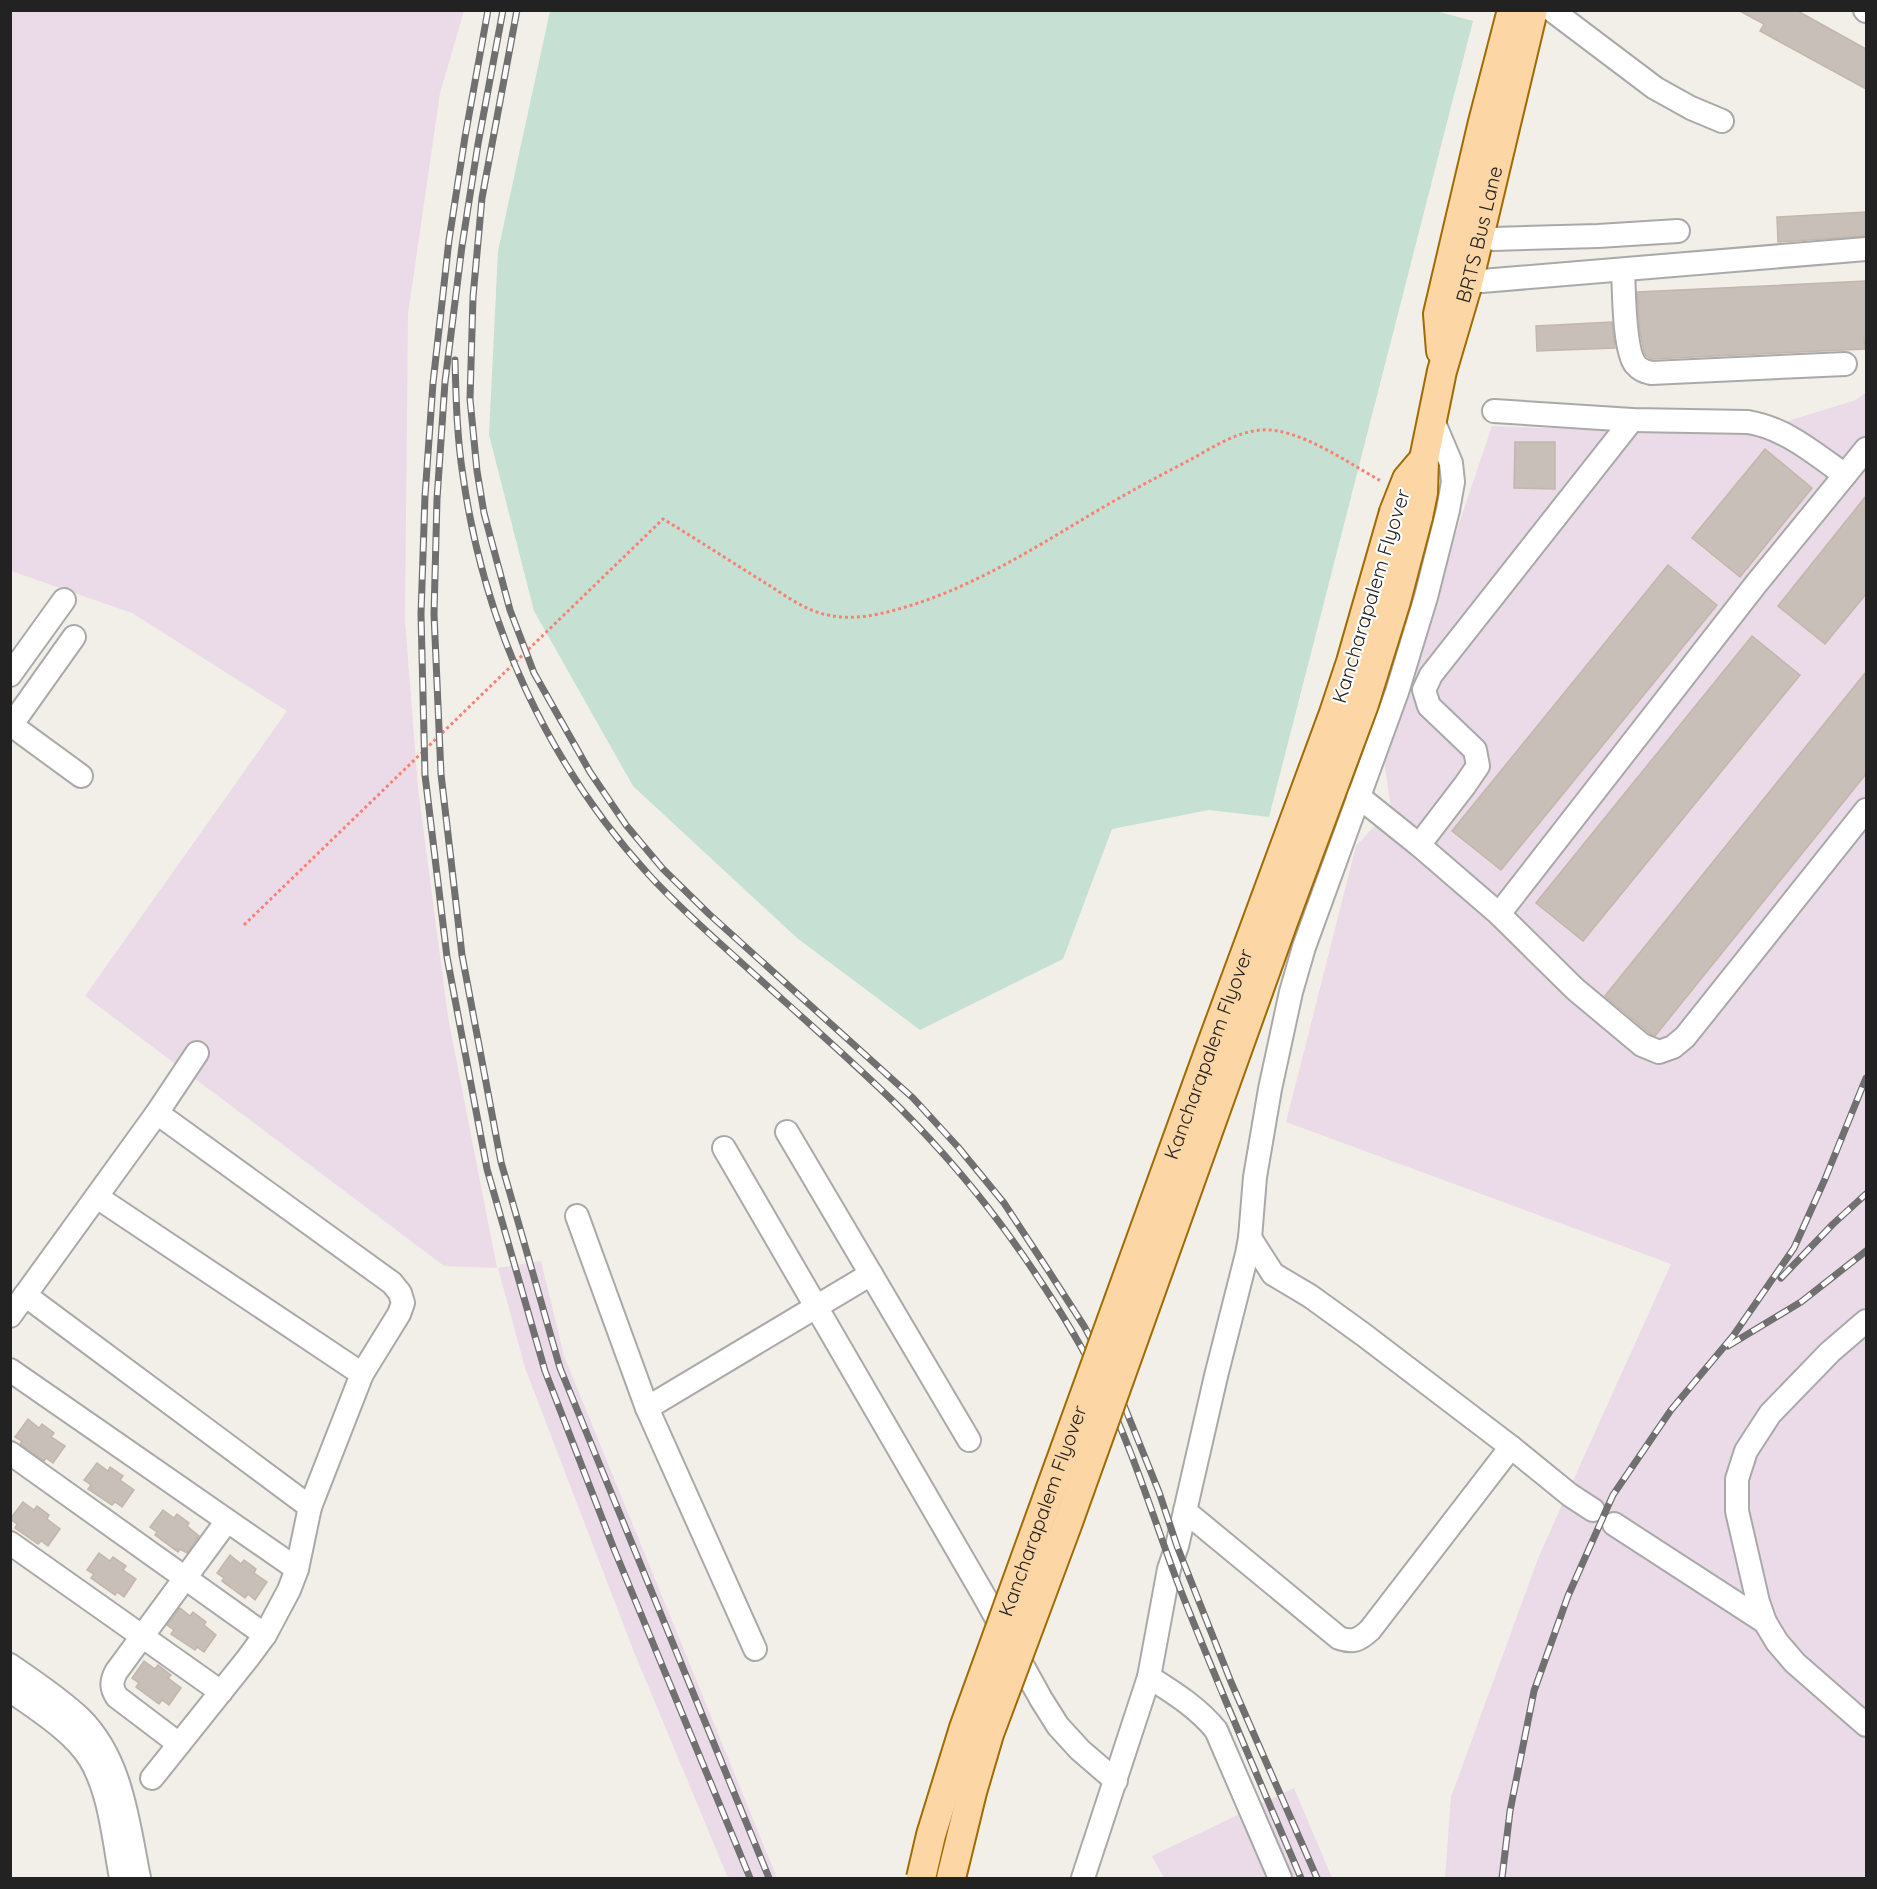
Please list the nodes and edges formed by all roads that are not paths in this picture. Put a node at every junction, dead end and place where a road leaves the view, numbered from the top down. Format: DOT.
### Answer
graph roads {
  1 [pos="1512,10"];
  2 [pos="1533,10"];
  3 [pos="1553,11"];
  4 [pos="1722,121"];
  5 [pos="1678,231"];
  6 [pos="1598,236"];
  7 [pos="1493,239"];
  8 [pos="1866,249"];
  9 [pos="1623,270"];
  10 [pos="1600,272"];
  11 [pos="1482,281"];
  12 [pos="1845,364"];
  13 [pos="1442,371"];
  14 [pos="1494,411"];
  15 [pos="1432,418"];
  16 [pos="1632,420"];
  17 [pos="1866,449"];
  18 [pos="1424,459"];
  19 [pos="1845,475"];
  20 [pos="1404,507"];
  21 [pos="64,600"];
  22 [pos="74,637"];
  23 [pos="10,675"];
  24 [pos="11,725"];
  25 [pos="81,776"];
  26 [pos="1359,796"];
  27 [pos="1866,810"];
  28 [pos="1419,845"];
  29 [pos="1499,914"];
  30 [pos="197,1053"];
  31 [pos="157,1113"];
  32 [pos="787,1132"];
  33 [pos="724,1148"];
  34 [pos="97,1197"];
  35 [pos="577,1216"];
  36 [pos="1250,1238"];
  37 [pos="870,1274"];
  38 [pos="1273,1274"];
  39 [pos="1240,1281"];
  40 [pos="25,1295"];
  41 [pos="816,1306"];
  42 [pos="10,1316"];
  43 [pos="1866,1321"];
  44 [pos="10,1370"];
  45 [pos="362,1374"];
  46 [pos="647,1408"];
  47 [pos="969,1440"];
  48 [pos="1511,1447"];
  49 [pos="10,1453"];
  50 [pos="310,1507"];
  51 [pos="1593,1510"];
  52 [pos="1185,1511"];
  53 [pos="227,1521"];
  54 [pos="1614,1524"];
  55 [pos="10,1543"];
  56 [pos="297,1569"];
  57 [pos="186,1578"];
  58 [pos="1765,1622"];
  59 [pos="265,1635"];
  60 [pos="143,1636"];
  61 [pos="755,1649"];
  62 [pos="10,1665"];
  63 [pos="1149,1677"];
  64 [pos="10,1690"];
  65 [pos="221,1692"];
  66 [pos="1866,1725"];
  67 [pos="179,1744"];
  68 [pos="152,1778"];
  69 [pos="1116,1781"];
  70 [pos="121,1878"];
  71 [pos="139,1878"];
  72 [pos="921,1878"];
  73 [pos="951,1878"];
  74 [pos="1083,1878"];
  75 [pos="1280,1878"];
  1 -- 13 [label="main road"];
  2 -- 13 [label="main road, BRTS Bus Lane"];
  3 -- 4 [label="street"];
  3 -- 7 [label="main road"];
  5 -- 6 [label="street"];
  6 -- 7 [label="street"];
  6 -- 10 [label="street"];
  7 -- 11 [label="main road"];
  8 -- 9 [label="street"];
  9 -- 10 [label="street"];
  9 -- 12 [label="street"];
  10 -- 11 [label="street"];
  11 -- 13 [label="main road"];
  13 -- 15 [label="main road, BRTS Bus Lane"];
  14 -- 16 [label="street"];
  15 -- 18 [label="main road, BRTS Bus Lane"];
  15 -- 26 [label="street"];
  16 -- 19 [label="street"];
  16 -- 28 [label="street"];
  17 -- 19 [label="street"];
  18 -- 20 [label="main road, Kancharapalem Flyover"];
  19 -- 29 [label="street"];
  20 -- 72 [label="main road, Kancharapalem Flyover, bridge"];
  20 -- 73 [label="main road, Kancharapalem Flyover, bridge"];
  21 -- 23 [label="street"];
  22 -- 24 [label="street"];
  24 -- 25 [label="street"];
  26 -- 28 [label="street"];
  26 -- 36 [label="street"];
  27 -- 29 [label="street"];
  28 -- 29 [label="street"];
  30 -- 31 [label="street"];
  31 -- 34 [label="street"];
  31 -- 45 [label="street"];
  32 -- 37 [label="street"];
  33 -- 41 [label="street"];
  34 -- 40 [label="street"];
  34 -- 45 [label="street"];
  35 -- 46 [label="street"];
  36 -- 38 [label="street"];
  36 -- 39 [label="street"];
  37 -- 41 [label="street"];
  37 -- 47 [label="street"];
  38 -- 39 [label="street"];
  38 -- 48 [label="street"];
  39 -- 52 [label="street"];
  40 -- 42 [label="street"];
  40 -- 50 [label="street"];
  41 -- 46 [label="street"];
  41 -- 69 [label="street"];
  43 -- 58 [label="street"];
  44 -- 53 [label="street"];
  45 -- 50 [label="street"];
  46 -- 61 [label="street"];
  48 -- 51 [label="street"];
  48 -- 52 [label="street"];
  49 -- 57 [label="street"];
  50 -- 56 [label="street"];
  52 -- 63 [label="street"];
  53 -- 56 [label="street"];
  53 -- 57 [label="street"];
  54 -- 58 [label="street"];
  55 -- 60 [label="street"];
  56 -- 59 [label="street"];
  57 -- 59 [label="street"];
  57 -- 60 [label="street"];
  58 -- 66 [label="street"];
  59 -- 65 [label="street"];
  60 -- 65 [label="street"];
  60 -- 67 [label="street"];
  62 -- 71 [label="street"];
  63 -- 69 [label="street"];
  63 -- 75 [label="street"];
  64 -- 70 [label="street"];
  65 -- 67 [label="street"];
  67 -- 68 [label="street"];
  69 -- 74 [label="street"];
}
